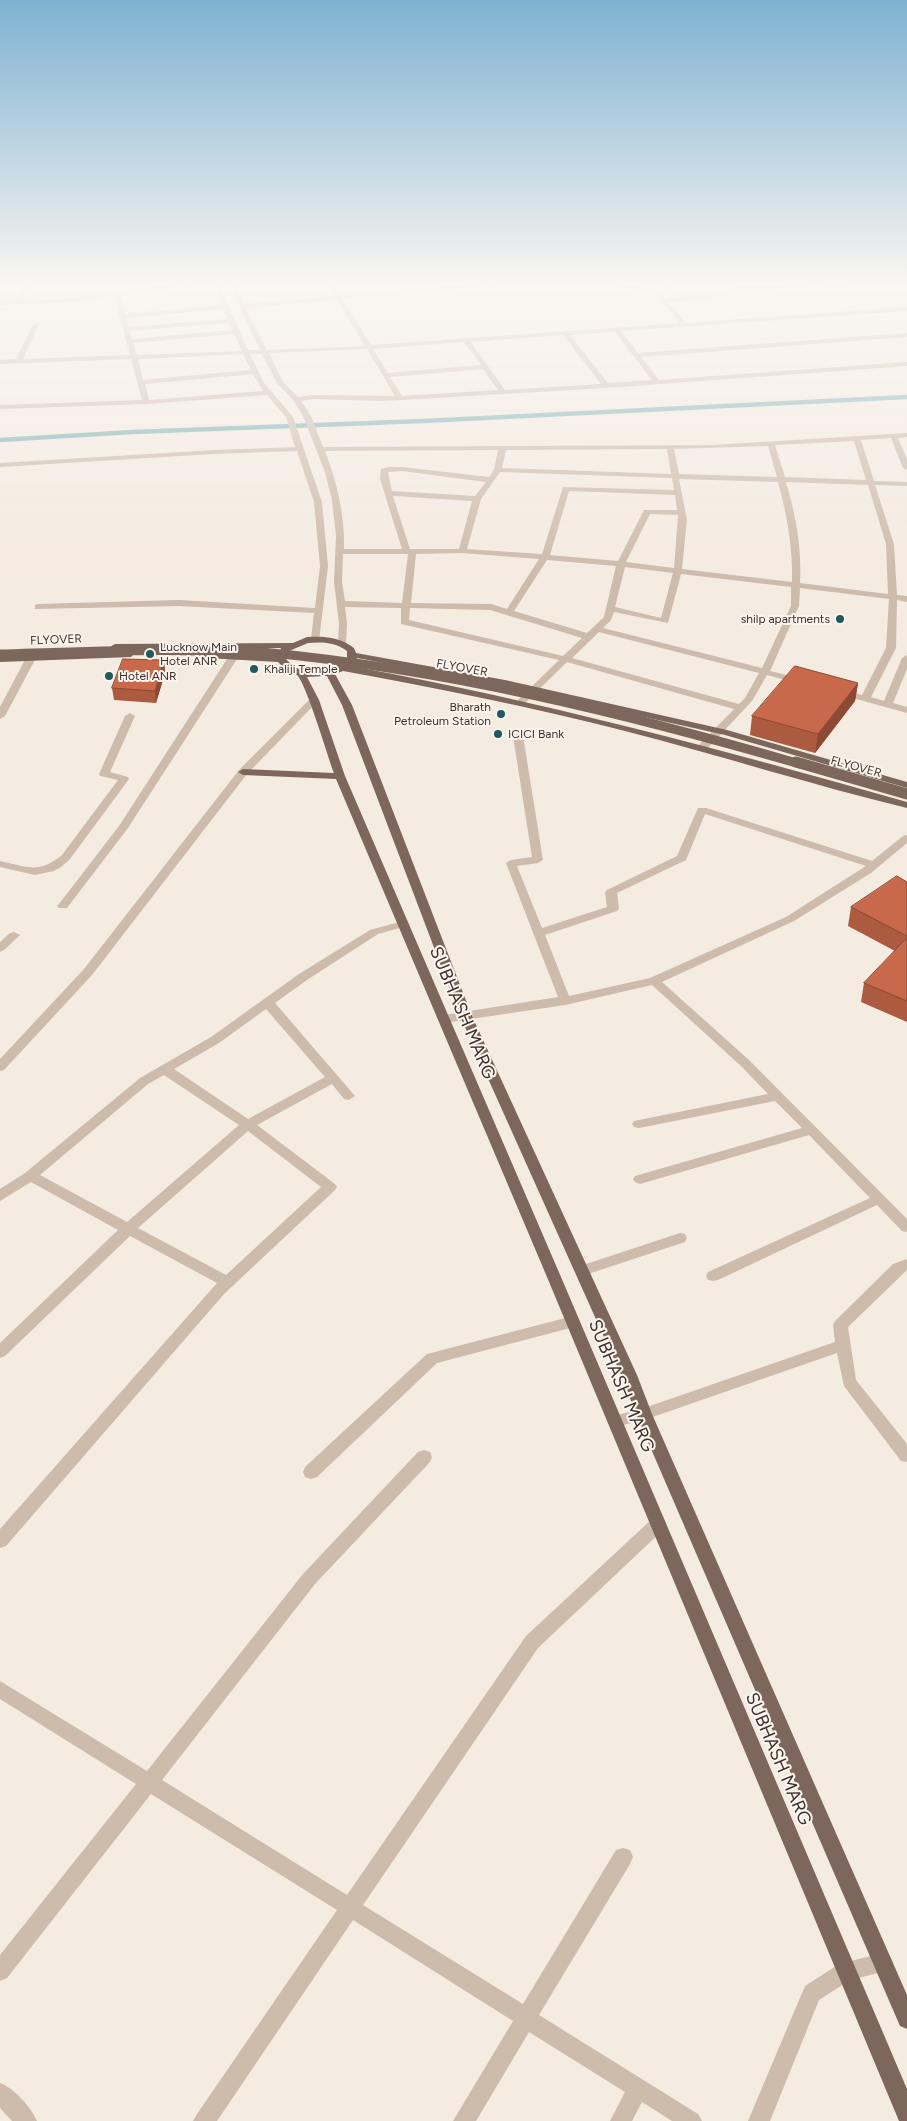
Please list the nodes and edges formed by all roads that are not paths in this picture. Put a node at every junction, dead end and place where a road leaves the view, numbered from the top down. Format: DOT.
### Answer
graph roads {
  1 [pos="153,381"];
  2 [pos="261,381"];
  3 [pos="279,381"];
  4 [pos="390,381"];
  5 [pos="495,381"];
  6 [pos="602,381"];
  7 [pos="671,381"];
  8 [pos="141,382"];
  9 [pos="657,382"];
  10 [pos="606,386"];
  11 [pos="503,392"];
  12 [pos="268,393"];
  13 [pos="400,398"];
  14 [pos="296,399"];
  15 [pos="146,402"];
  16 [pos="0,407"];
  17 [pos="894,436"];
  18 [pos="907,436"];
  19 [pos="857,439"];
  20 [pos="771,444"];
  21 [pos="670,447"];
  22 [pos="502,448"];
  23 [pos="301,449"];
  24 [pos="320,449"];
  25 [pos="0,465"];
  26 [pos="907,468"];
  27 [pos="498,470"];
  28 [pos="675,476"];
  29 [pos="781,479"];
  30 [pos="491,480"];
  31 [pos="870,483"];
  32 [pos="907,484"];
  33 [pos="388,493"];
  34 [pos="678,493"];
  35 [pos="477,500"];
  36 [pos="682,513"];
  37 [pos="462,551"];
  38 [pos="339,552"];
  39 [pos="409,552"];
  40 [pos="545,557"];
  41 [pos="621,564"];
  42 [pos="678,571"];
  43 [pos="796,586"];
  44 [pos="893,598"];
  45 [pos="907,599"];
  46 [pos="341,604"];
  47 [pos="407,605"];
  48 [pos="38,607"];
  49 [pos="610,609"];
  50 [pos="319,611"];
  51 [pos="509,612"];
  52 [pos="597,629"];
  53 [pos="588,637"];
  54 [pos="316,640"];
  55 [pos="341,643"];
  56 [pos="292,645"];
  57 [pos="0,650"];
  58 [pos="0,654"];
  59 [pos="353,655"];
  60 [pos="234,656"];
  61 [pos="30,658"];
  62 [pos="907,658"];
  63 [pos="0,659"];
  64 [pos="281,659"];
  65 [pos="565,659"];
  66 [pos="337,670"];
  67 [pos="300,672"];
  68 [pos="765,672"];
  69 [pos="810,684"];
  70 [pos="829,689"];
  71 [pos="533,690"];
  72 [pos="865,699"];
  73 [pos="314,700"];
  74 [pos="521,702"];
  75 [pos="887,705"];
  76 [pos="741,708"];
  77 [pos="907,710"];
  78 [pos="0,716"];
  79 [pos="130,716"];
  80 [pos="718,732"];
  81 [pos="518,736"];
  82 [pos="703,747"];
  83 [pos="243,772"];
  84 [pos="340,776"];
  85 [pos="907,785"];
  86 [pos="907,794"];
  87 [pos="907,804"];
  88 [pos="907,838"];
  89 [pos="0,864"];
  90 [pos="874,865"];
  91 [pos="63,906"];
  92 [pos="403,924"];
  93 [pos="0,931"];
  94 [pos="538,933"];
  95 [pos="0,948"];
  96 [pos="654,980"];
  97 [pos="565,1001"];
  98 [pos="268,1002"];
  99 [pos="466,1016"];
  100 [pos="444,1019"];
  101 [pos="0,1067"];
  102 [pos="164,1069"];
  103 [pos="333,1078"];
  104 [pos="349,1096"];
  105 [pos="778,1096"];
  106 [pos="639,1124"];
  107 [pos="247,1125"];
  108 [pos="812,1130"];
  109 [pos="30,1176"];
  110 [pos="640,1179"];
  111 [pos="0,1196"];
  112 [pos="879,1199"];
  113 [pos="907,1227"];
  114 [pos="128,1229"];
  115 [pos="680,1238"];
  116 [pos="907,1264"];
  117 [pos="582,1271"];
  118 [pos="713,1276"];
  119 [pos="228,1282"];
  120 [pos="573,1322"];
  121 [pos="844,1345"];
  122 [pos="0,1352"];
  123 [pos="644,1414"];
  124 [pos="615,1421"];
  125 [pos="907,1456"];
  126 [pos="424,1457"];
  127 [pos="311,1472"];
  128 [pos="658,1524"];
  129 [pos="0,1541"];
  130 [pos="0,1689"];
  131 [pos="149,1783"];
  132 [pos="624,1857"];
  133 [pos="350,1908"];
  134 [pos="883,1963"];
  135 [pos="0,1971"];
  136 [pos="846,1971"];
  137 [pos="526,2018"];
  138 [pos="907,2019"];
  139 [pos="638,2088"];
  140 [pos="0,2093"];
  141 [pos="907,2114"];
  142 [pos="26,2121"];
  143 [pos="204,2121"];
  144 [pos="464,2121"];
  145 [pos="621,2121"];
  146 [pos="691,2121"];
  147 [pos="759,2121"];
  1 -- 8 [label="street"];
  2 -- 12 [label="street"];
  3 -- 14 [label="street"];
  4 -- 13 [label="street"];
  5 -- 11 [label="street"];
  6 -- 10 [label="street"];
  7 -- 9 [label="street"];
  8 -- 15 [label="street"];
  9 -- 10 [label="street"];
  10 -- 11 [label="street"];
  11 -- 13 [label="street"];
  12 -- 15 [label="street"];
  12 -- 23 [label="street"];
  13 -- 14 [label="street"];
  14 -- 24 [label="street"];
  15 -- 16 [label="street"];
  17 -- 18 [label="street"];
  17 -- 19 [label="street"];
  17 -- 26 [label="street"];
  19 -- 20 [label="street"];
  19 -- 31 [label="street"];
  20 -- 21 [label="street"];
  20 -- 29 [label="street"];
  21 -- 22 [label="street"];
  21 -- 28 [label="street"];
  22 -- 24 [label="street"];
  22 -- 27 [label="street"];
  23 -- 25 [label="street"];
  23 -- 50 [label="street"];
  24 -- 38 [label="street"];
  27 -- 28 [label="street"];
  27 -- 30 [label="street"];
  28 -- 29 [label="street"];
  28 -- 34 [label="street"];
  29 -- 31 [label="street"];
  29 -- 43 [label="street"];
  30 -- 33 [label="street"];
  30 -- 35 [label="street"];
  31 -- 32 [label="street"];
  31 -- 44 [label="street"];
  33 -- 35 [label="street"];
  33 -- 39 [label="street"];
  34 -- 36 [label="street"];
  34 -- 40 [label="street"];
  35 -- 37 [label="street"];
  36 -- 41 [label="street"];
  36 -- 42 [label="street"];
  37 -- 39 [label="street"];
  37 -- 40 [label="street"];
  38 -- 39 [label="street"];
  38 -- 46 [label="street"];
  39 -- 47 [label="street"];
  40 -- 41 [label="street"];
  40 -- 51 [label="street"];
  41 -- 42 [label="street"];
  41 -- 49 [label="street"];
  42 -- 43 [label="street"];
  42 -- 49 [label="street"];
  43 -- 44 [label="street"];
  43 -- 68 [label="street"];
  44 -- 45 [label="street"];
  44 -- 72 [label="street"];
  46 -- 47 [label="street"];
  46 -- 55 [label="street"];
  47 -- 51 [label="street"];
  47 -- 65 [label="street"];
  48 -- 50 [label="street"];
  49 -- 52 [label="street"];
  50 -- 54 [label="street"];
  51 -- 53 [label="street"];
  52 -- 53 [label="street"];
  52 -- 68 [label="street"];
  53 -- 65 [label="street"];
  54 -- 55 [label="main road"];
  54 -- 56 [label="main road"];
  55 -- 59 [label="main road"];
  56 -- 57 [label="main road"];
  56 -- 64 [label="main road"];
  58 -- 86 [label="main road, FLYOVER, bridge"];
  59 -- 66 [label="main road"];
  59 -- 71 [label="main road"];
  60 -- 61 [label="main road"];
  60 -- 64 [label="main road"];
  60 -- 91 [label="street"];
  61 -- 63 [label="main road"];
  61 -- 78 [label="street"];
  62 -- 75 [label="street"];
  64 -- 67 [label="main road"];
  65 -- 71 [label="street"];
  65 -- 76 [label="street"];
  66 -- 67 [label="main road"];
  66 -- 74 [label="main road"];
  66 -- 99 [label="main road"];
  67 -- 73 [label="main road, SUBHASH MARG"];
  68 -- 69 [label="street"];
  68 -- 76 [label="street"];
  70 -- 72 [label="street"];
  71 -- 74 [label="street"];
  71 -- 80 [label="main road"];
  72 -- 75 [label="street"];
  73 -- 83 [label="street"];
  73 -- 84 [label="main road, SUBHASH MARG"];
  74 -- 82 [label="main road"];
  75 -- 77 [label="street"];
  76 -- 80 [label="street"];
  79 -- 89 [label="street"];
  80 -- 82 [label="street"];
  80 -- 85 [label="main road"];
  81 -- 94 [label="street"];
  82 -- 87 [label="main road"];
  83 -- 84 [label="main road"];
  83 -- 101 [label="street"];
  84 -- 92 [label="main road, SUBHASH MARG"];
  88 -- 90 [label="street"];
  90 -- 94 [label="street"];
  90 -- 96 [label="street"];
  92 -- 98 [label="street"];
  92 -- 100 [label="main road, SUBHASH MARG"];
  93 -- 95 [label="street"];
  94 -- 97 [label="street"];
  96 -- 97 [label="street"];
  96 -- 105 [label="street"];
  97 -- 99 [label="street"];
  98 -- 102 [label="street"];
  98 -- 103 [label="street"];
  99 -- 100 [label="street"];
  99 -- 117 [label="main road"];
  100 -- 120 [label="main road, SUBHASH MARG"];
  102 -- 107 [label="street"];
  102 -- 109 [label="street"];
  103 -- 104 [label="street"];
  103 -- 107 [label="street"];
  105 -- 106 [label="street"];
  105 -- 108 [label="street"];
  107 -- 114 [label="street"];
  107 -- 119 [label="street"];
  108 -- 110 [label="street"];
  108 -- 112 [label="street"];
  109 -- 111 [label="street"];
  109 -- 114 [label="street"];
  112 -- 113 [label="street"];
  112 -- 118 [label="street"];
  114 -- 119 [label="street"];
  114 -- 122 [label="street"];
  115 -- 117 [label="street"];
  116 -- 121 [label="street"];
  117 -- 123 [label="main road"];
  119 -- 129 [label="street"];
  120 -- 124 [label="main road, SUBHASH MARG"];
  120 -- 127 [label="street"];
  121 -- 123 [label="street"];
  121 -- 125 [label="street"];
  123 -- 124 [label="street"];
  123 -- 134 [label="main road"];
  124 -- 128 [label="main road, SUBHASH MARG"];
  126 -- 131 [label="street"];
  128 -- 133 [label="street"];
  128 -- 136 [label="main road, SUBHASH MARG"];
  130 -- 131 [label="street"];
  131 -- 133 [label="street"];
  131 -- 135 [label="street"];
  132 -- 137 [label="street"];
  133 -- 137 [label="street"];
  133 -- 143 [label="street"];
  134 -- 136 [label="street"];
  134 -- 138 [label="main road"];
  136 -- 141 [label="main road, SUBHASH MARG"];
  136 -- 147 [label="street"];
  137 -- 139 [label="street"];
  137 -- 144 [label="street"];
  139 -- 145 [label="street"];
  139 -- 146 [label="street"];
  140 -- 142 [label="street"];
}
